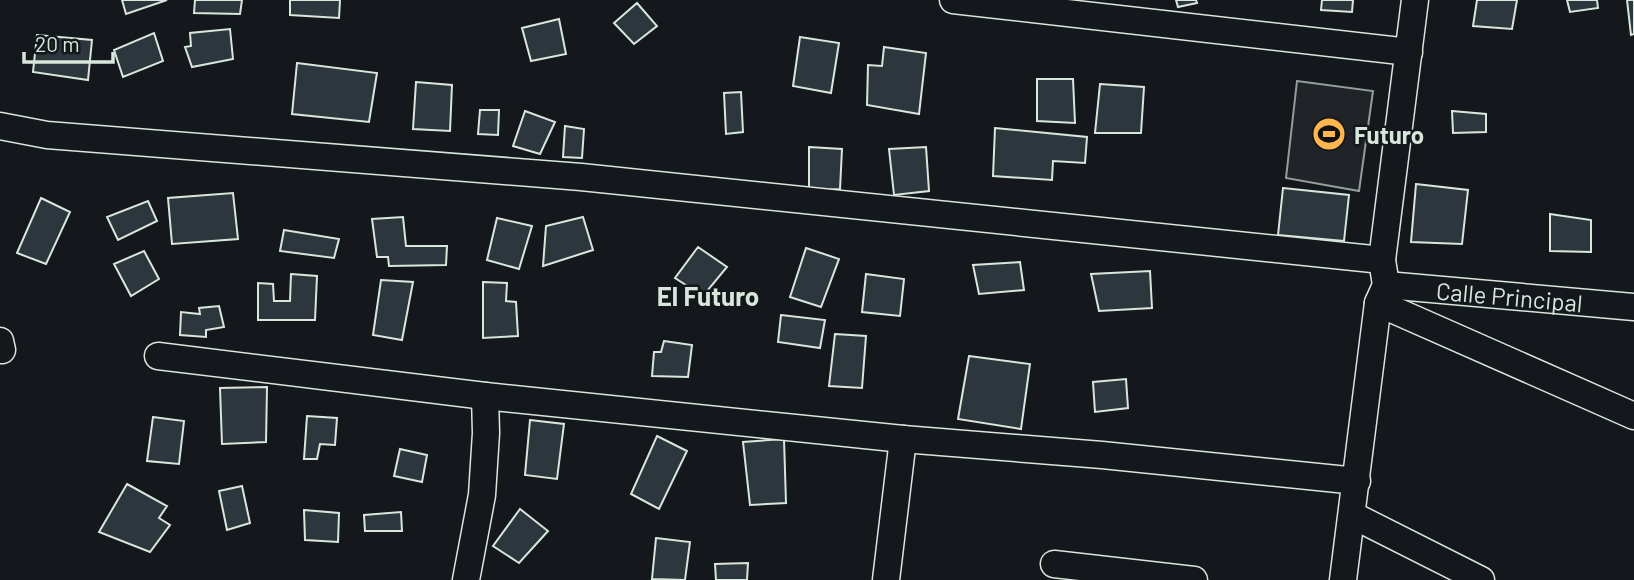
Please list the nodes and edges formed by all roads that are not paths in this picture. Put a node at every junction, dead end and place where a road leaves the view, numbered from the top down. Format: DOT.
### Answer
graph roads {
  1 [pos="953,0"];
  2 [pos="1415,0"];
  3 [pos="1409,52"];
  4 [pos="0,126"];
  5 [pos="1382,283"];
  6 [pos="1634,307"];
  7 [pos="159,356"];
  8 [pos="485,396"];
  9 [pos="1634,416"];
  10 [pos="903,439"];
  11 [pos="1356,481"];
  12 [pos="1352,515"];
  13 [pos="1055,564"];
  14 [pos="466,580"];
  15 [pos="886,580"];
  16 [pos="1194,580"];
  17 [pos="1343,580"];
  18 [pos="1481,580"];
  1 -- 3 [label="street"];
  2 -- 3 [label="street"];
  3 -- 5 [label="street"];
  4 -- 5 [label="street, Calle Principal"];
  5 -- 6 [label="street, Calle Principal"];
  5 -- 9 [label="street"];
  5 -- 11 [label="street"];
  7 -- 8 [label="street"];
  8 -- 10 [label="street"];
  8 -- 14 [label="street"];
  10 -- 11 [label="street"];
  10 -- 15 [label="street"];
  11 -- 12 [label="street"];
  12 -- 17 [label="street"];
  12 -- 18 [label="street"];
  13 -- 16 [label="street"];
}
